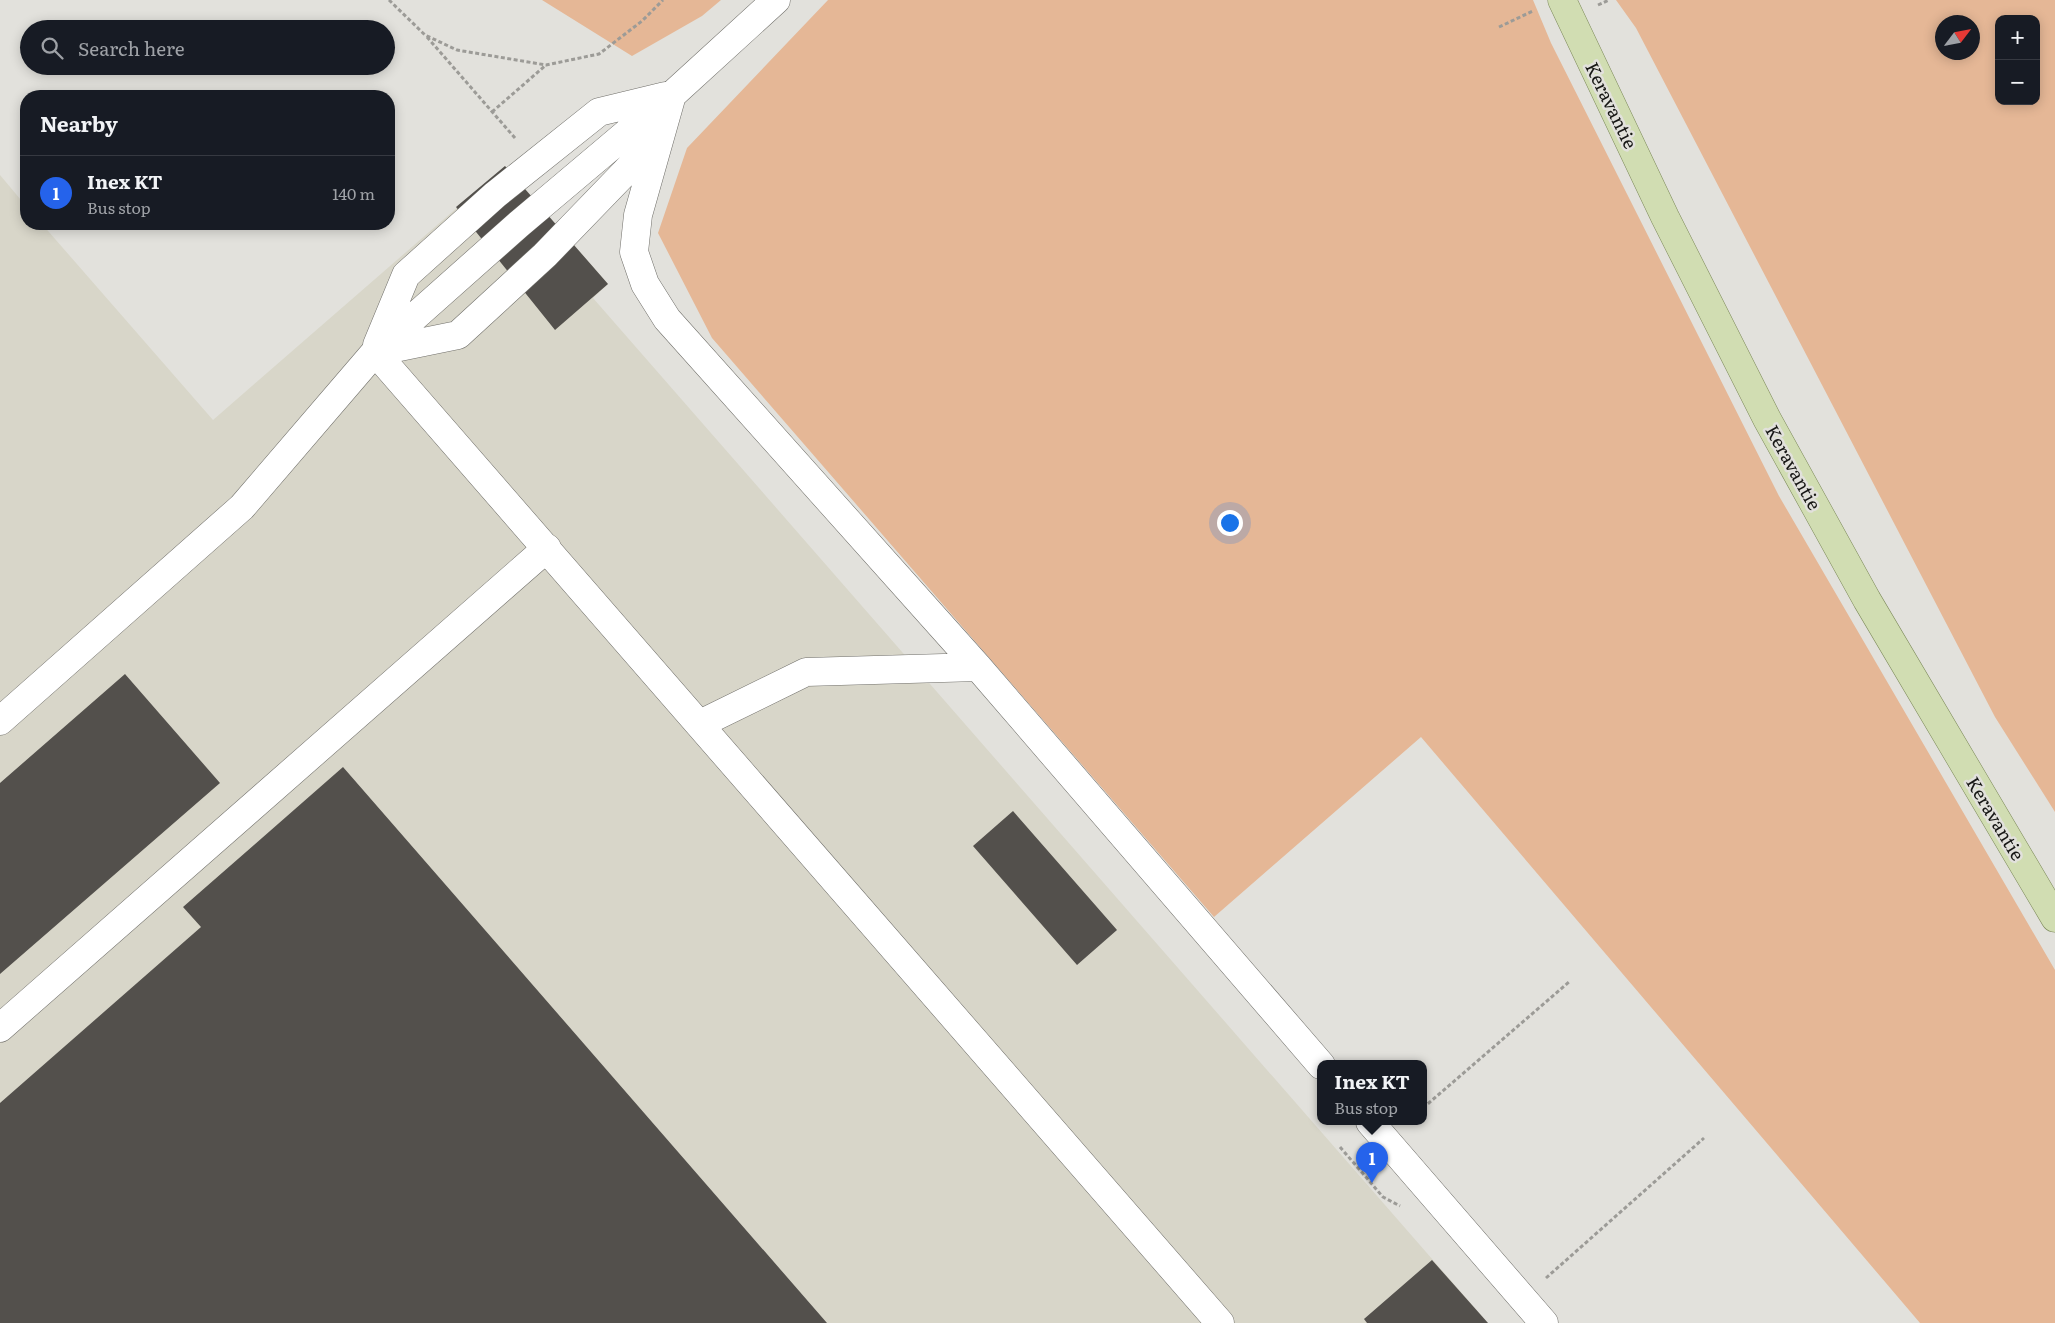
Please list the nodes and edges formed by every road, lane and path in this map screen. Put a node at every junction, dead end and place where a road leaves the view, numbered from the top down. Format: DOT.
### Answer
graph roads {
  1 [pos="389,0"];
  2 [pos="663,0"];
  3 [pos="776,0"];
  4 [pos="1551,4"];
  5 [pos="1499,27"];
  6 [pos="425,35"];
  7 [pos="546,65"];
  8 [pos="672,95"];
  9 [pos="492,112"];
  10 [pos="520,144"];
  11 [pos="375,352"];
  12 [pos="547,548"];
  13 [pos="978,668"];
  14 [pos="0,721"];
  15 [pos="700,724"];
  16 [pos="2055,918"];
  17 [pos="1569,982"];
  18 [pos="0,1028"];
  19 [pos="1317,1060"];
  20 [pos="1427,1105"];
  21 [pos="1373,1125"];
  22 [pos="1704,1138"];
  23 [pos="1522,1298"];
  24 [pos="1220,1323"];
  25 [pos="1544,1323"];
  1 -- 6 [label="path"];
  2 -- 7 [label="path"];
  3 -- 8 [label="lane"];
  4 -- 5 [label="path"];
  4 -- 16 [label="main road, Keravantie"];
  6 -- 7 [label="path"];
  6 -- 9 [label="path"];
  7 -- 9 [label="path"];
  8 -- 11 [label="lane"];
  8 -- 11 [label="lane"];
  8 -- 11 [label="lane"];
  8 -- 13 [label="lane"];
  9 -- 10 [label="path"];
  11 -- 12 [label="lane"];
  11 -- 14 [label="lane"];
  12 -- 15 [label="lane"];
  12 -- 18 [label="lane"];
  13 -- 15 [label="lane"];
  13 -- 19 [label="lane"];
  15 -- 24 [label="lane"];
  17 -- 20 [label="path"];
  21 -- 23 [label="lane"];
  22 -- 23 [label="path"];
  23 -- 25 [label="lane"];
}
